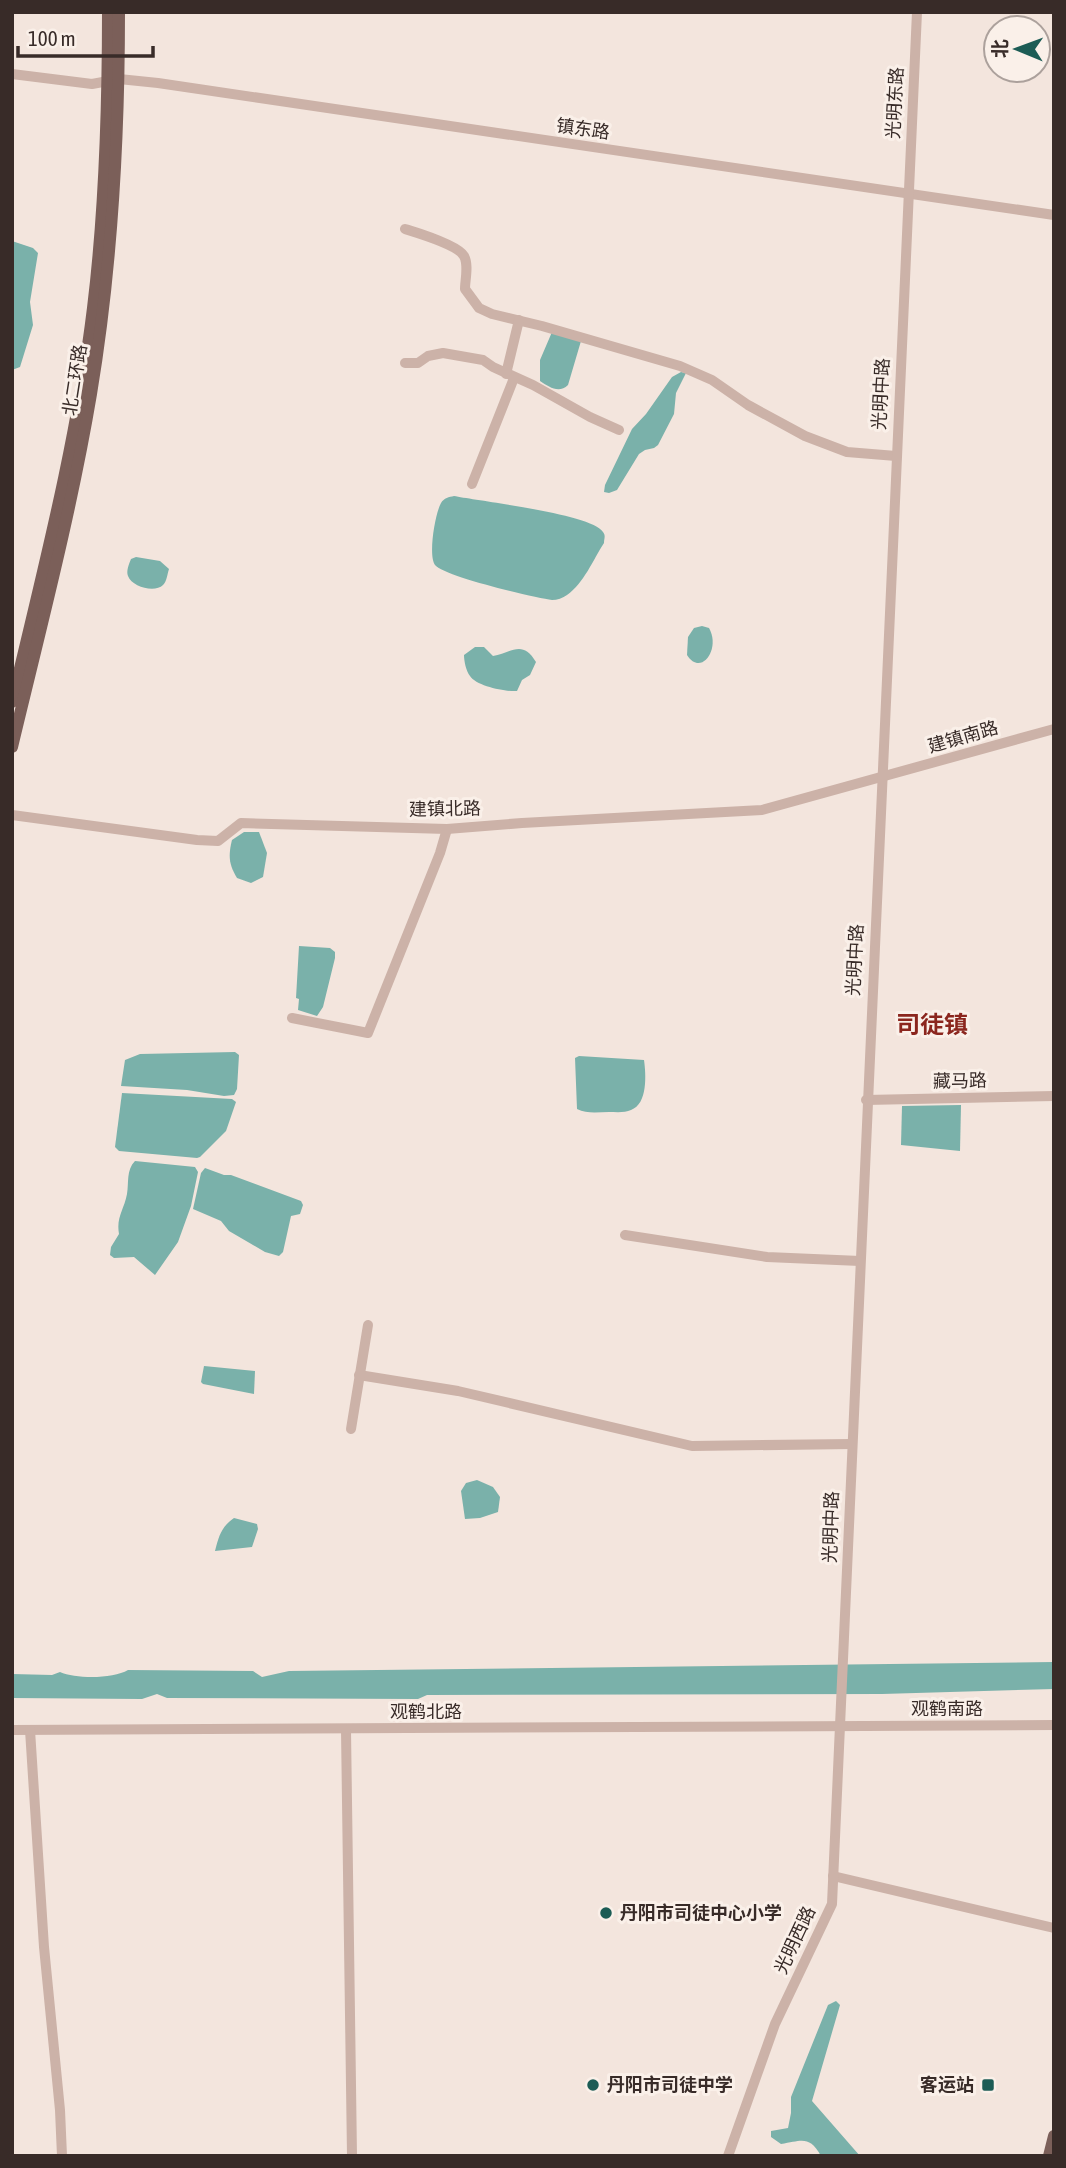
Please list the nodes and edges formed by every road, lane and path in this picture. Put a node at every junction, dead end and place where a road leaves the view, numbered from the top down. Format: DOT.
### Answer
graph roads {
  1 [pos="108,12"];
  2 [pos="119,12"];
  3 [pos="917,12"];
  4 [pos="12,74"];
  5 [pos="113,80"];
  6 [pos="908,195"];
  7 [pos="1054,215"];
  8 [pos="405,229"];
  9 [pos="519,320"];
  10 [pos="405,363"];
  11 [pos="510,376"];
  12 [pos="620,430"];
  13 [pos="896,456"];
  14 [pos="472,484"];
  15 [pos="12,702"];
  16 [pos="1054,729"];
  17 [pos="12,747"];
  18 [pos="881,779"];
  19 [pos="12,815"];
  20 [pos="447,829"];
  21 [pos="292,1018"];
  22 [pos="1054,1096"];
  23 [pos="866,1100"];
  24 [pos="625,1235"];
  25 [pos="860,1261"];
  26 [pos="368,1325"];
  27 [pos="359,1375"];
  28 [pos="351,1429"];
  29 [pos="852,1444"];
  30 [pos="1054,1726"];
  31 [pos="840,1727"];
  32 [pos="12,1730"];
  33 [pos="30,1730"];
  34 [pos="346,1730"];
  35 [pos="833,1876"];
  36 [pos="1054,1928"];
  37 [pos="1054,2136"];
  38 [pos="62,2156"];
  39 [pos="352,2156"];
  40 [pos="729,2156"];
  41 [pos="1049,2156"];
  1 -- 5 [label="main road, 北二环路"];
  2 -- 5 [label="main road, 北二环路"];
  3 -- 6 [label="street, 光明东路"];
  4 -- 5 [label="street, 镇东路"];
  5 -- 6 [label="street, 镇东路"];
  5 -- 15 [label="main road, 北二环路"];
  5 -- 17 [label="main road, 北二环路"];
  6 -- 7 [label="street, 镇东路"];
  6 -- 13 [label="street, 光明中路"];
  8 -- 9 [label="street"];
  9 -- 11 [label="street"];
  9 -- 13 [label="street"];
  10 -- 11 [label="street"];
  11 -- 12 [label="street"];
  11 -- 14 [label="street"];
  13 -- 18 [label="street, 光明中路"];
  16 -- 18 [label="street, 建镇南路"];
  18 -- 20 [label="street, 建镇北路"];
  18 -- 23 [label="street, 光明中路"];
  19 -- 20 [label="street, 建镇北路"];
  20 -- 21 [label="street"];
  22 -- 23 [label="street, 藏马路"];
  23 -- 25 [label="street, 光明中路"];
  24 -- 25 [label="street"];
  25 -- 29 [label="street, 光明中路"];
  26 -- 27 [label="street"];
  27 -- 28 [label="street"];
  27 -- 29 [label="street"];
  29 -- 31 [label="street, 光明中路"];
  30 -- 31 [label="street, 观鹤南路"];
  31 -- 34 [label="street, 观鹤北路"];
  31 -- 35 [label="street, 光明西路"];
  32 -- 33 [label="street, 观鹤北路"];
  33 -- 34 [label="street, 观鹤北路"];
  33 -- 38 [label="street"];
  34 -- 39 [label="street"];
  35 -- 36 [label="street"];
  35 -- 40 [label="street, 光明西路"];
  37 -- 41 [label="main road"];
}
